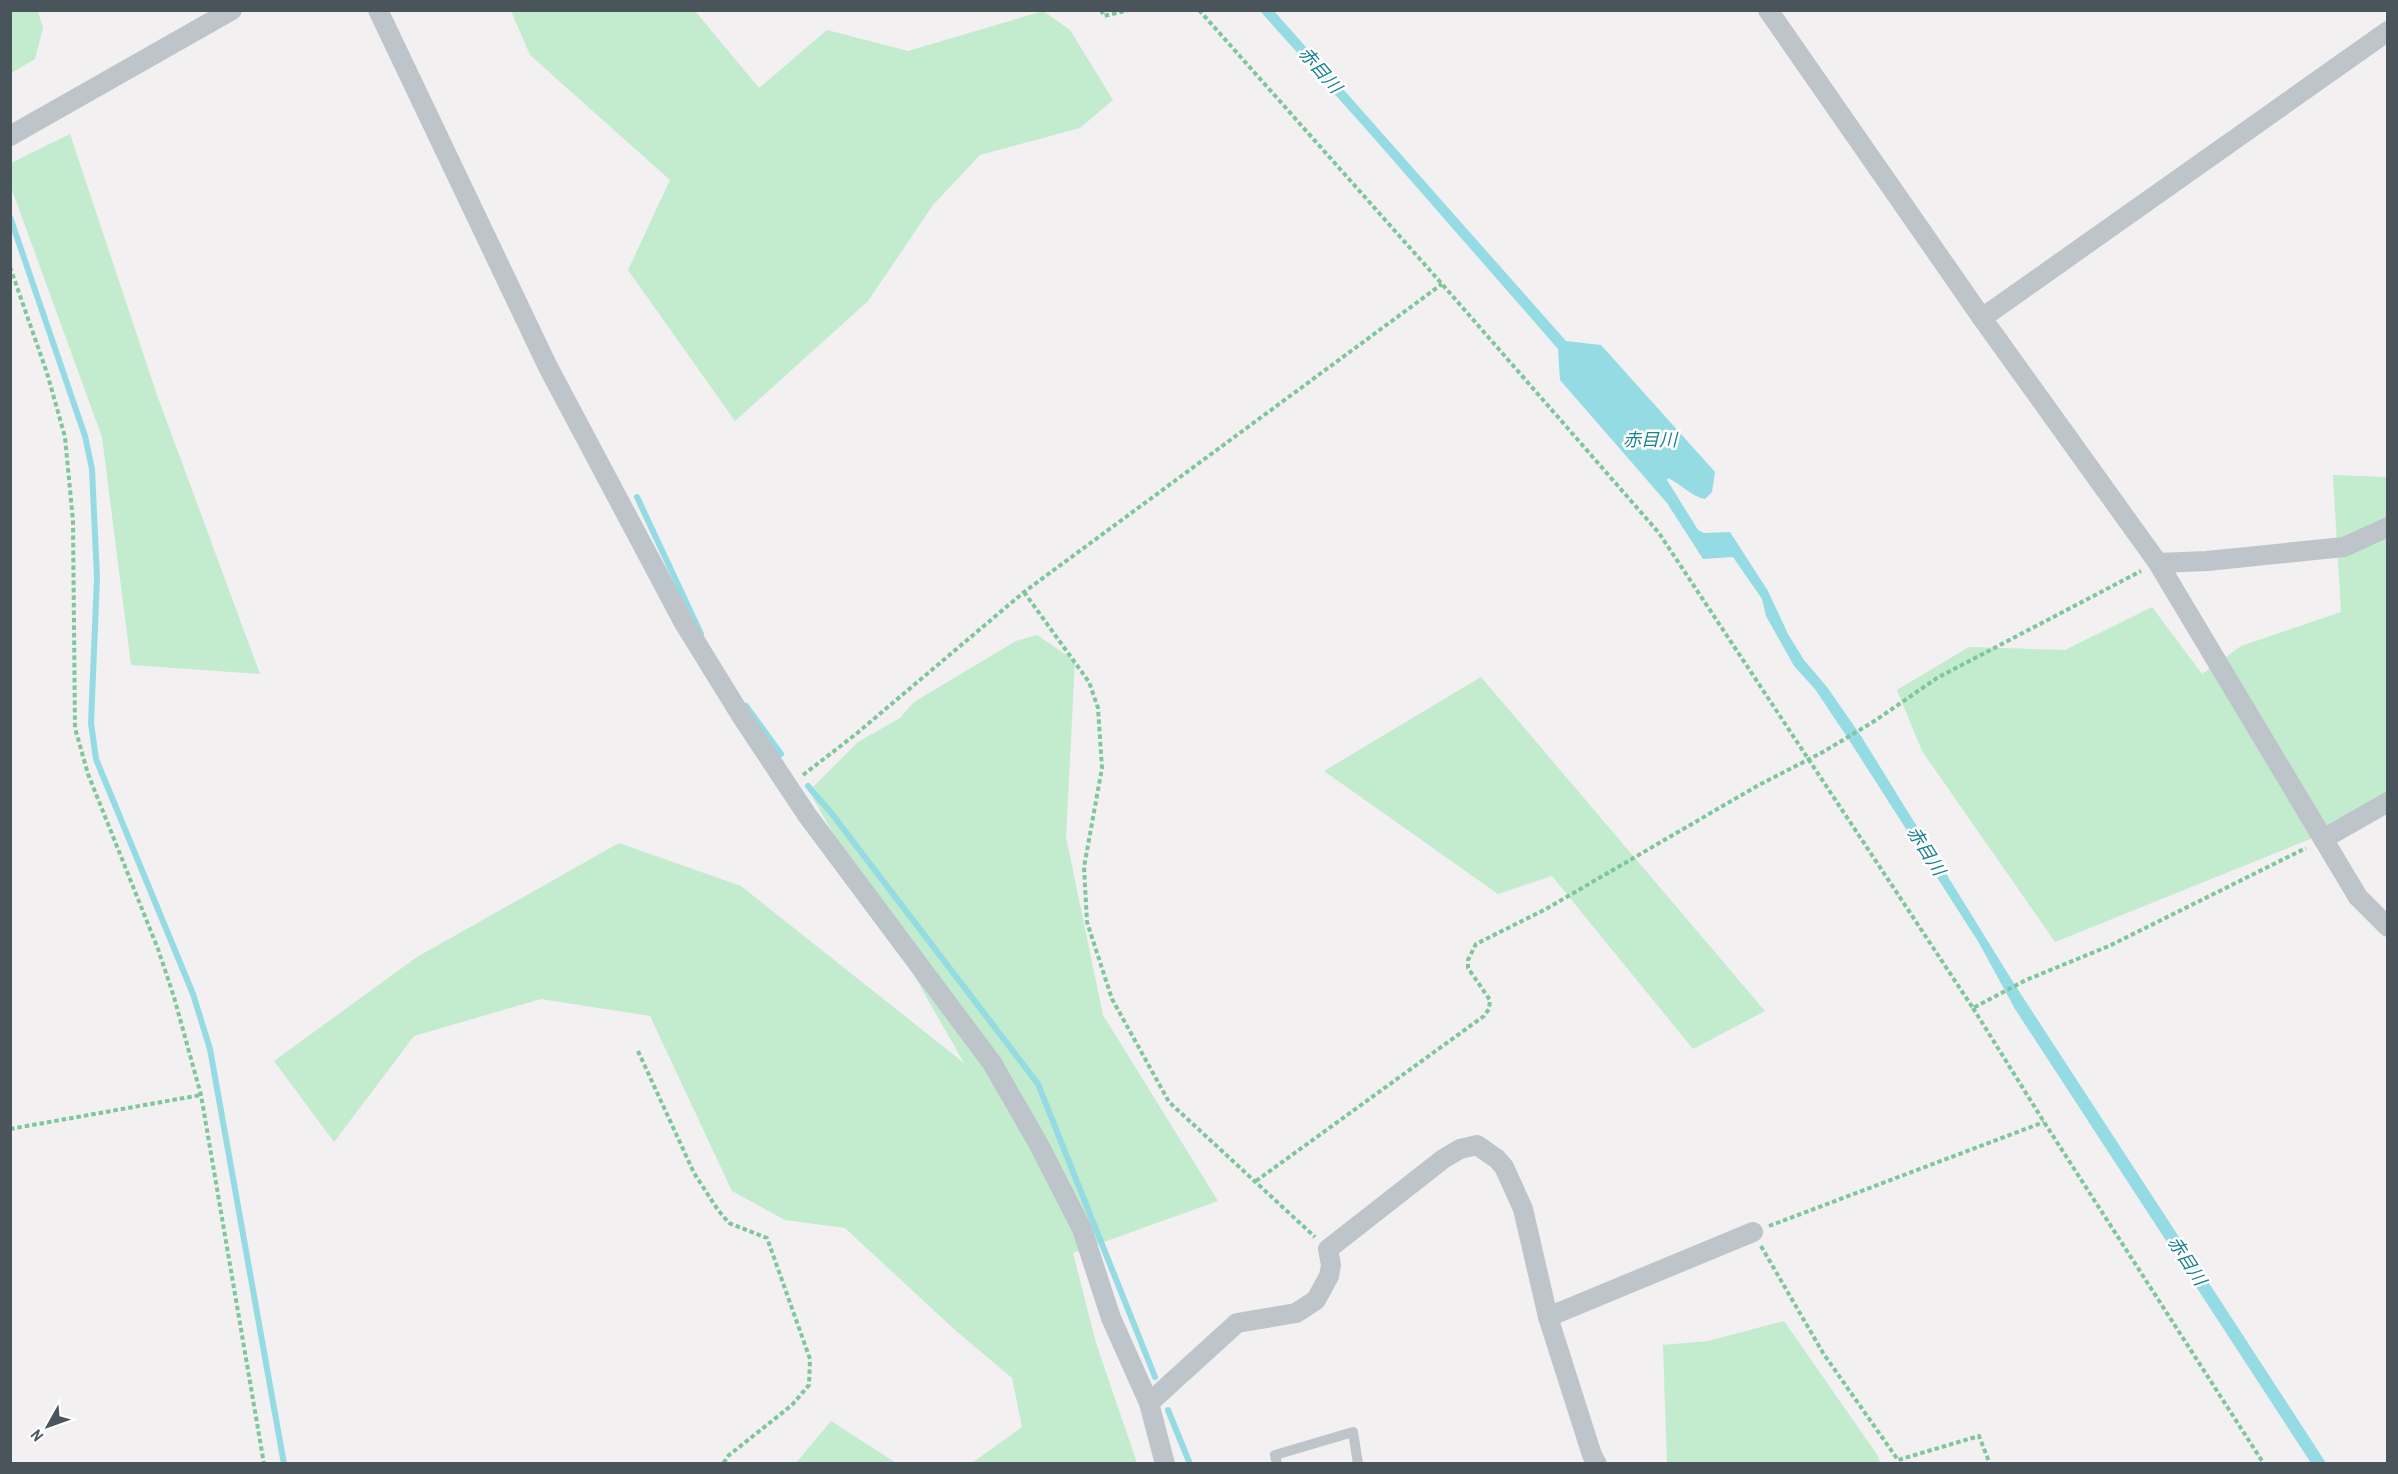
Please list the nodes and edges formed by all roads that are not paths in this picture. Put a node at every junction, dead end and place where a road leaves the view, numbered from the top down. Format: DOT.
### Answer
graph roads {
  1 [pos="232,10"];
  2 [pos="378,10"];
  3 [pos="1768,10"];
  4 [pos="2388,31"];
  5 [pos="10,136"];
  6 [pos="1983,318"];
  7 [pos="2388,527"];
  8 [pos="2158,563"];
  9 [pos="2388,802"];
  10 [pos="2323,839"];
  11 [pos="2388,927"];
  12 [pos="1752,1232"];
  13 [pos="1548,1317"];
  14 [pos="1149,1403"];
  15 [pos="1165,1464"];
  16 [pos="1277,1464"];
  17 [pos="1358,1464"];
  18 [pos="1597,1464"];
  1 -- 5 [label="street"];
  2 -- 14 [label="street"];
  3 -- 6 [label="street"];
  4 -- 6 [label="street"];
  6 -- 8 [label="street"];
  7 -- 8 [label="street"];
  8 -- 10 [label="street"];
  9 -- 10 [label="street"];
  10 -- 11 [label="street"];
  12 -- 13 [label="street"];
  13 -- 14 [label="street"];
  13 -- 18 [label="street"];
  14 -- 15 [label="street"];
  16 -- 17 [label="lane"];
}
